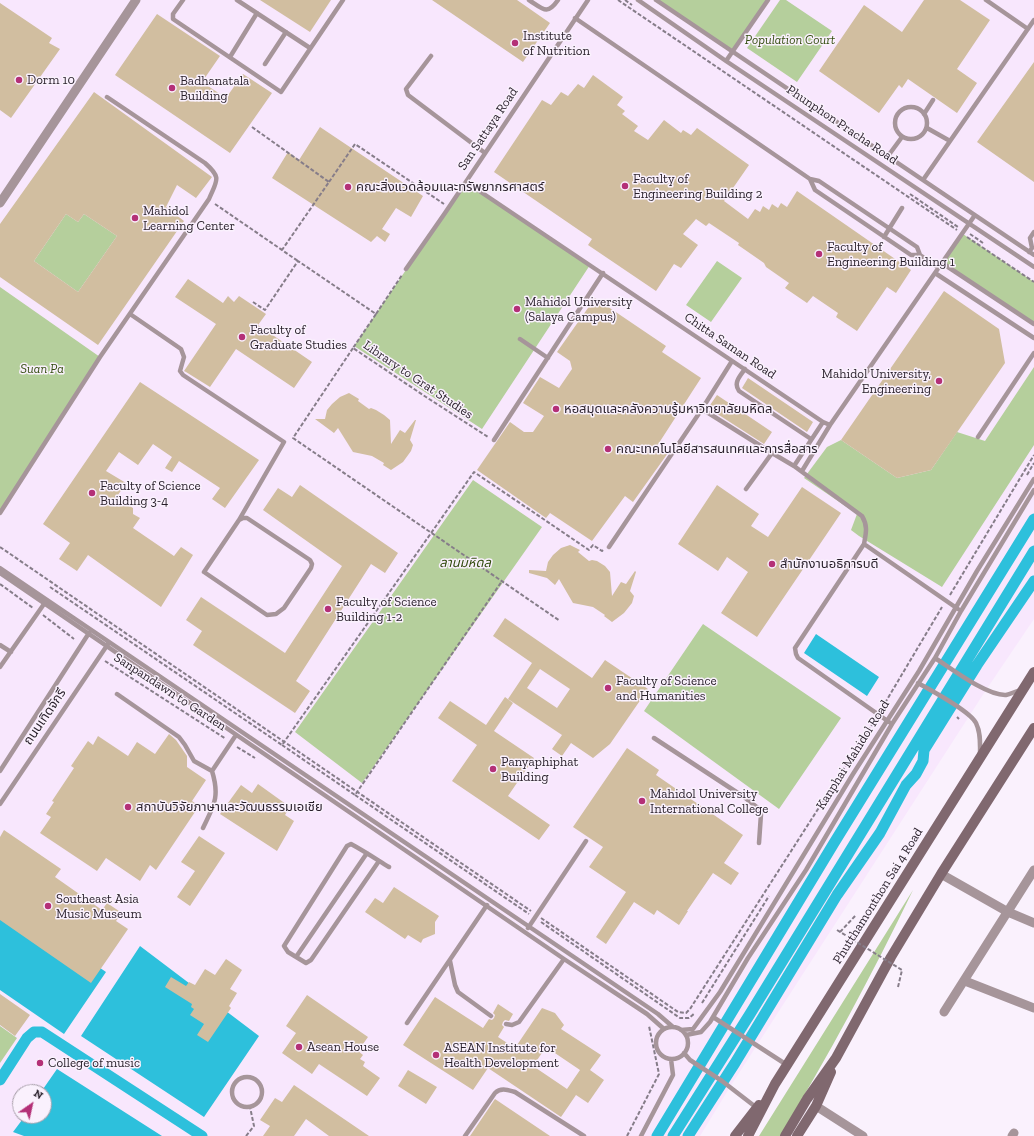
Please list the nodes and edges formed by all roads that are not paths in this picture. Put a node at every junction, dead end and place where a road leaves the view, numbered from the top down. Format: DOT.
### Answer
graph roads {
  1 [pos="136,0"];
  2 [pos="183,0"];
  3 [pos="237,0"];
  4 [pos="342,0"];
  5 [pos="530,0"];
  6 [pos="558,0"];
  7 [pos="588,0"];
  8 [pos="638,0"];
  9 [pos="656,0"];
  10 [pos="768,0"];
  11 [pos="986,0"];
  12 [pos="257,13"];
  13 [pos="575,18"];
  14 [pos="1034,20"];
  15 [pos="1028,29"];
  16 [pos="286,32"];
  17 [pos="310,48"];
  18 [pos="733,52"];
  19 [pos="431,56"];
  20 [pos="230,57"];
  21 [pos="726,61"];
  22 [pos="265,64"];
  23 [pos="107,97"];
  24 [pos="933,100"];
  25 [pos="924,114"];
  26 [pos="927,128"];
  27 [pos="902,137"];
  28 [pos="950,142"];
  29 [pos="485,153"];
  30 [pos="888,156"];
  31 [pos="810,179"];
  32 [pos="923,180"];
  33 [pos="466,182"];
  34 [pos="0,203"];
  35 [pos="902,208"];
  36 [pos="975,215"];
  37 [pos="969,224"];
  38 [pos="889,228"];
  39 [pos="1034,232"];
  40 [pos="884,236"];
  41 [pos="1029,252"];
  42 [pos="920,255"];
  43 [pos="1034,255"];
  44 [pos="942,263"];
  45 [pos="1034,267"];
  46 [pos="939,268"];
  47 [pos="406,269"];
  48 [pos="603,273"];
  49 [pos="935,273"];
  50 [pos="130,314"];
  51 [pos="1034,324"];
  52 [pos="1034,338"];
  53 [pos="520,339"];
  54 [pos="1034,353"];
  55 [pos="548,358"];
  56 [pos="732,361"];
  57 [pos="745,369"];
  58 [pos="702,409"];
  59 [pos="823,422"];
  60 [pos="830,425"];
  61 [pos="978,437"];
  62 [pos="811,439"];
  63 [pos="494,440"];
  64 [pos="772,453"];
  65 [pos="794,466"];
  66 [pos="802,471"];
  67 [pos="1034,479"];
  68 [pos="746,490"];
  69 [pos="1034,490"];
  70 [pos="0,513"];
  71 [pos="239,520"];
  72 [pos="864,544"];
  73 [pos="608,546"];
  74 [pos="0,568"];
  75 [pos="0,573"];
  76 [pos="44,604"];
  77 [pos="956,607"];
  78 [pos="961,611"];
  79 [pos="90,632"];
  80 [pos="108,644"];
  81 [pos="0,645"];
  82 [pos="10,652"];
  83 [pos="935,658"];
  84 [pos="0,667"];
  85 [pos="1034,672"];
  86 [pos="918,683"];
  87 [pos="1024,688"];
  88 [pos="117,694"];
  89 [pos="887,721"];
  90 [pos="892,724"];
  91 [pos="1034,728"];
  92 [pos="236,735"];
  93 [pos="654,738"];
  94 [pos="980,757"];
  95 [pos="0,771"];
  96 [pos="212,771"];
  97 [pos="0,804"];
  98 [pos="203,828"];
  99 [pos="586,841"];
  100 [pos="759,843"];
  101 [pos="367,853"];
  102 [pos="379,861"];
  103 [pos="389,867"];
  104 [pos="1034,870"];
  105 [pos="941,874"];
  106 [pos="487,905"];
  107 [pos="1008,912"];
  108 [pos="1034,922"];
  109 [pos="529,927"];
  110 [pos="526,932"];
  111 [pos="296,957"];
  112 [pos="564,959"];
  113 [pos="450,961"];
  114 [pos="965,981"];
  115 [pos="1034,1008"];
  116 [pos="944,1012"];
  117 [pos="491,1016"];
  118 [pos="713,1017"];
  119 [pos="407,1023"];
  120 [pos="506,1024"];
  121 [pos="673,1027"];
  122 [pos="664,1029"];
  123 [pos="681,1030"];
  124 [pos="686,1035"];
  125 [pos="684,1053"];
  126 [pos="836,1058"];
  127 [pos="671,1059"];
  128 [pos="787,1064"];
  129 [pos="775,1084"];
  130 [pos="816,1106"];
  131 [pos="250,1107"];
  132 [pos="757,1108"];
  133 [pos="465,1136"];
  134 [pos="584,1136"];
  135 [pos="641,1136"];
  136 [pos="734,1136"];
  137 [pos="747,1136"];
  138 [pos="785,1136"];
  139 [pos="797,1136"];
  140 [pos="862,1136"];
  1 -- 34 [label="street"];
  2 -- 20 [label="lane"];
  3 -- 12 [label="lane"];
  4 -- 17 [label="lane"];
  5 -- 6 [label="lane"];
  7 -- 13 [label="lane, San Sattaya Road"];
  8 -- 21 [label="lane, Phunphon Pracha Road"];
  9 -- 18 [label="lane, Phunphon Pracha Road"];
  10 -- 18 [label="lane"];
  11 -- 15 [label="lane"];
  12 -- 16 [label="lane"];
  12 -- 20 [label="lane"];
  13 -- 29 [label="lane, San Sattaya Road"];
  13 -- 31 [label="lane"];
  14 -- 15 [label="lane"];
  15 -- 28 [label="lane"];
  16 -- 17 [label="lane"];
  16 -- 22 [label="lane"];
  17 -- 20 [label="lane"];
  18 -- 21 [label="lane"];
  18 -- 30 [label="lane, Phunphon Pracha Road"];
  19 -- 29 [label="lane"];
  21 -- 37 [label="lane, Phunphon Pracha Road"];
  23 -- 50 [label="lane"];
  24 -- 25 [label="lane"];
  25 -- 26 [label="lane"];
  25 -- 27 [label="lane"];
  26 -- 27 [label="lane"];
  26 -- 28 [label="lane"];
  27 -- 30 [label="lane"];
  28 -- 32 [label="lane"];
  29 -- 33 [label="lane, San Sattaya Road"];
  30 -- 32 [label="lane, Phunphon Pracha Road"];
  31 -- 38 [label="lane"];
  31 -- 40 [label="lane"];
  32 -- 36 [label="lane, Phunphon Pracha Road"];
  33 -- 47 [label="lane, San Sattaya Road"];
  33 -- 48 [label="lane, Chitta Saman Road"];
  35 -- 38 [label="lane"];
  36 -- 37 [label="lane"];
  36 -- 41 [label="lane, Phunphon Pracha Road"];
  37 -- 44 [label="lane"];
  37 -- 45 [label="lane, Phunphon Pracha Road"];
  38 -- 40 [label="lane"];
  38 -- 42 [label="lane"];
  39 -- 41 [label="lane"];
  40 -- 42 [label="lane"];
  41 -- 43 [label="lane, Phunphon Pracha Road"];
  42 -- 46 [label="lane"];
  44 -- 46 [label="lane"];
  44 -- 51 [label="lane"];
  46 -- 49 [label="lane"];
  48 -- 55 [label="lane"];
  48 -- 56 [label="lane, Chitta Saman Road"];
  49 -- 52 [label="lane"];
  49 -- 60 [label="lane"];
  50 -- 70 [label="lane"];
  50 -- 71 [label="lane"];
  53 -- 55 [label="lane"];
  54 -- 61 [label="lane"];
  55 -- 63 [label="lane"];
  56 -- 57 [label="lane, Chitta Saman Road"];
  56 -- 58 [label="lane"];
  57 -- 59 [label="lane, Chitta Saman Road"];
  57 -- 62 [label="lane"];
  58 -- 64 [label="lane"];
  58 -- 73 [label="lane"];
  59 -- 60 [label="lane, Chitta Saman Road"];
  59 -- 62 [label="lane"];
  60 -- 66 [label="lane"];
  62 -- 65 [label="lane"];
  64 -- 65 [label="lane"];
  64 -- 68 [label="lane"];
  65 -- 66 [label="lane"];
  66 -- 72 [label="lane"];
  67 -- 77 [label="lane, Kanphai Mahidol Road"];
  69 -- 78 [label="lane, Kanphai Mahidol Road"];
  71 -- 71 [label="lane"];
  72 -- 77 [label="lane"];
  72 -- 89 [label="lane"];
  74 -- 79 [label="lane"];
  75 -- 76 [label="lane"];
  76 -- 79 [label="lane"];
  76 -- 82 [label="lane"];
  77 -- 78 [label="lane"];
  77 -- 89 [label="lane, Kanphai Mahidol Road"];
  78 -- 83 [label="lane, Kanphai Mahidol Road"];
  79 -- 80 [label="lane"];
  79 -- 95 [label="lane, ถนนเทิดจักรี"];
  80 -- 92 [label="lane"];
  80 -- 97 [label="lane, ถนนเทิดจักรี"];
  80 -- 109 [label="lane"];
  81 -- 82 [label="lane"];
  82 -- 84 [label="lane"];
  83 -- 86 [label="lane, Kanphai Mahidol Road"];
  83 -- 87 [label="lane"];
  85 -- 87 [label="main road, Phutthamonthon Sai 4 Road"];
  86 -- 90 [label="lane, Kanphai Mahidol Road"];
  86 -- 94 [label="lane"];
  87 -- 94 [label="main road, Phutthamonthon Sai 4 Road"];
  88 -- 96 [label="lane"];
  89 -- 90 [label="lane"];
  89 -- 123 [label="lane, Kanphai Mahidol Road"];
  90 -- 118 [label="lane, Kanphai Mahidol Road"];
  91 -- 105 [label="main road"];
  92 -- 96 [label="lane"];
  92 -- 106 [label="lane"];
  93 -- 100 [label="lane"];
  94 -- 128 [label="main road, Phutthamonthon Sai 4 Road"];
  96 -- 98 [label="lane"];
  99 -- 109 [label="lane"];
  101 -- 102 [label="lane"];
  101 -- 111 [label="lane"];
  101 -- 111 [label="lane"];
  102 -- 103 [label="lane"];
  102 -- 111 [label="lane"];
  104 -- 107 [label="street"];
  105 -- 107 [label="street"];
  105 -- 126 [label="main road"];
  106 -- 110 [label="lane"];
  106 -- 113 [label="lane"];
  107 -- 108 [label="street"];
  107 -- 114 [label="street"];
  109 -- 110 [label="lane"];
  109 -- 121 [label="lane"];
  110 -- 112 [label="lane"];
  112 -- 120 [label="lane"];
  112 -- 122 [label="lane"];
  113 -- 117 [label="lane"];
  113 -- 119 [label="lane"];
  114 -- 115 [label="street"];
  114 -- 116 [label="street"];
  118 -- 124 [label="lane, Kanphai Mahidol Road"];
  118 -- 128 [label="lane"];
  121 -- 122 [label="lane"];
  121 -- 123 [label="lane"];
  122 -- 127 [label="lane"];
  123 -- 124 [label="lane"];
  124 -- 125 [label="lane"];
  125 -- 127 [label="lane"];
  125 -- 132 [label="lane"];
  126 -- 130 [label="main road"];
  126 -- 138 [label="main road"];
  127 -- 135 [label="lane"];
  128 -- 129 [label="main road, Phutthamonthon Sai 4 Road"];
  129 -- 132 [label="main road"];
  129 -- 137 [label="main road, Phutthamonthon Sai 4 Road"];
  130 -- 139 [label="main road"];
  130 -- 140 [label="street"];
  131 -- 131 [label="lane"];
  132 -- 136 [label="main road"];
  133 -- 134 [label="lane"];
}
